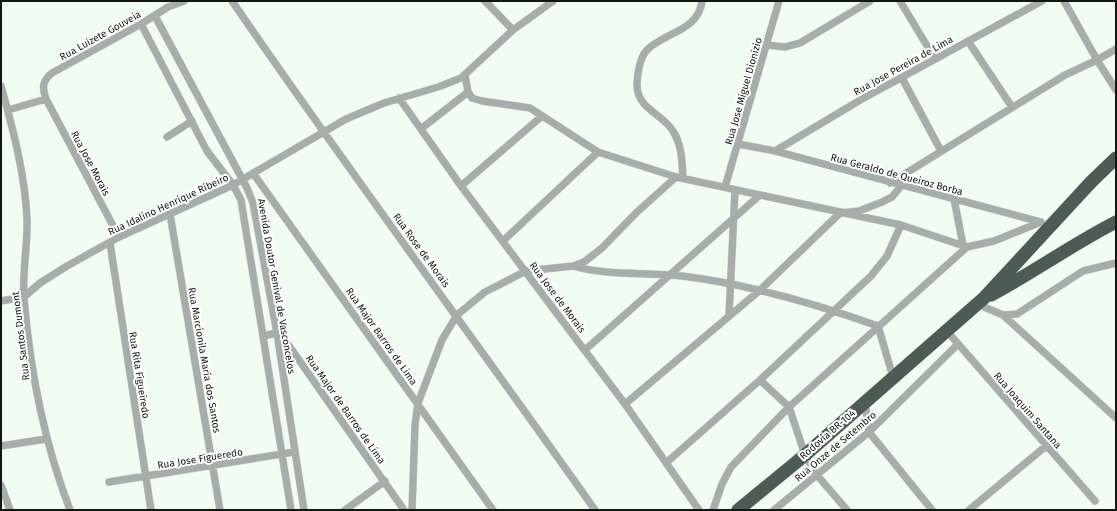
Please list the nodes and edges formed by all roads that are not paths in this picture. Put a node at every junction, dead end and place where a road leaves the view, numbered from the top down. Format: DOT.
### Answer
graph roads {
  1 [pos="184,1"];
  2 [pos="232,1"];
  3 [pos="485,1"];
  4 [pos="553,1"];
  5 [pos="702,1"];
  6 [pos="779,1"];
  7 [pos="870,1"];
  8 [pos="900,1"];
  9 [pos="1042,1"];
  10 [pos="1064,1"];
  11 [pos="155,16"];
  12 [pos="141,24"];
  13 [pos="513,30"];
  14 [pos="968,41"];
  15 [pos="767,45"];
  16 [pos="1116,49"];
  17 [pos="935,59"];
  18 [pos="1097,60"];
  19 [pos="465,75"];
  20 [pos="902,78"];
  21 [pos="1,86"];
  22 [pos="1116,90"];
  23 [pos="468,92"];
  24 [pos="399,98"];
  25 [pos="46,99"];
  26 [pos="1012,107"];
  27 [pos="8,110"];
  28 [pos="542,116"];
  29 [pos="192,121"];
  30 [pos="422,128"];
  31 [pos="322,131"];
  32 [pos="167,137"];
  33 [pos="738,144"];
  34 [pos="775,151"];
  35 [pos="941,151"];
  36 [pos="598,152"];
  37 [pos="1116,158"];
  38 [pos="254,172"];
  39 [pos="680,177"];
  40 [pos="242,179"];
  41 [pos="890,183"];
  42 [pos="233,184"];
  43 [pos="461,186"];
  44 [pos="901,186"];
  45 [pos="725,187"];
  46 [pos="735,190"];
  47 [pos="760,195"];
  48 [pos="954,199"];
  49 [pos="840,213"];
  50 [pos="170,214"];
  51 [pos="733,219"];
  52 [pos="1116,222"];
  53 [pos="1046,223"];
  54 [pos="901,225"];
  55 [pos="119,237"];
  56 [pos="504,240"];
  57 [pos="110,243"];
  58 [pos="965,246"];
  59 [pos="1116,263"];
  60 [pos="573,266"];
  61 [pos="526,271"];
  62 [pos="670,275"];
  63 [pos="731,284"];
  64 [pos="759,291"];
  65 [pos="24,297"];
  66 [pos="1,301"];
  67 [pos="980,301"];
  68 [pos="833,310"];
  69 [pos="457,315"];
  70 [pos="1003,315"];
  71 [pos="729,316"];
  72 [pos="878,326"];
  73 [pos="946,330"];
  74 [pos="277,333"];
  75 [pos="263,336"];
  76 [pos="958,344"];
  77 [pos="585,350"];
  78 [pos="893,377"];
  79 [pos="760,380"];
  80 [pos="865,401"];
  81 [pos="418,403"];
  82 [pos="625,404"];
  83 [pos="789,407"];
  84 [pos="1116,418"];
  85 [pos="869,432"];
  86 [pos="46,439"];
  87 [pos="1,446"];
  88 [pos="1046,446"];
  89 [pos="294,452"];
  90 [pos="283,454"];
  91 [pos="805,454"];
  92 [pos="666,463"];
  93 [pos="213,466"];
  94 [pos="816,474"];
  95 [pos="146,477"];
  96 [pos="385,481"];
  97 [pos="109,482"];
  98 [pos="1,484"];
  99 [pos="1095,501"];
  100 [pos="10,510"];
  101 [pos="70,510"];
  102 [pos="151,510"];
  103 [pos="220,510"];
  104 [pos="291,510"];
  105 [pos="304,510"];
  106 [pos="345,510"];
  107 [pos="404,510"];
  108 [pos="412,510"];
  109 [pos="494,510"];
  110 [pos="595,510"];
  111 [pos="699,510"];
  112 [pos="713,510"];
  113 [pos="738,510"];
  114 [pos="774,510"];
  115 [pos="847,510"];
  116 [pos="932,510"];
  117 [pos="969,510"];
  1 -- 11 [label="street, Rua Luizete Gouveia"];
  2 -- 31 [label="street, Rua Rose de Morais"];
  3 -- 13 [label="street"];
  4 -- 13 [label="street, Rua Idalino Henrique Ribeiro"];
  5 -- 39 [label="street"];
  6 -- 15 [label="street, Rua Jose Miguel Dionizio"];
  7 -- 15 [label="street"];
  8 -- 17 [label="street"];
  9 -- 14 [label="street, Rua Jose Pereira de Lima"];
  10 -- 18 [label="street"];
  11 -- 12 [label="street, Rua Luizete Gouveia"];
  11 -- 40 [label="street, Avenida Doutor Genival de Vasconcelos"];
  12 -- 25 [label="street, Rua Luizete Gouveia"];
  12 -- 29 [label="street, Avenida Doutor Genival de Vasconcelos"];
  13 -- 19 [label="street, Rua Idalino Henrique Ribeiro"];
  14 -- 17 [label="street, Rua Jose Pereira de Lima"];
  14 -- 26 [label="street"];
  15 -- 33 [label="street, Rua Jose Miguel Dionizio"];
  16 -- 18 [label="street"];
  17 -- 20 [label="street, Rua Jose Pereira de Lima"];
  18 -- 22 [label="street"];
  18 -- 26 [label="street"];
  19 -- 23 [label="street"];
  19 -- 24 [label="street, Rua Idalino Henrique Ribeiro"];
  20 -- 34 [label="street, Rua Jose Pereira de Lima"];
  20 -- 35 [label="street"];
  21 -- 27 [label="street, Rua Santos Dumont"];
  23 -- 28 [label="street"];
  23 -- 30 [label="street"];
  24 -- 30 [label="street, Rua Jose de Morais"];
  24 -- 31 [label="street, Rua Idalino Henrique Ribeiro"];
  25 -- 27 [label="street"];
  25 -- 55 [label="street, Rua Jose Morais"];
  26 -- 35 [label="street"];
  27 -- 65 [label="street, Rua Santos Dumont"];
  28 -- 36 [label="street"];
  28 -- 43 [label="street"];
  29 -- 32 [label="street"];
  29 -- 42 [label="street, Avenida Doutor Genival de Vasconcelos"];
  30 -- 43 [label="street, Rua Jose de Morais"];
  31 -- 38 [label="street, Rua Idalino Henrique Ribeiro"];
  31 -- 69 [label="street, Rua Rose de Morais"];
  33 -- 34 [label="street, Rua Geraldo de Queiroz Borba"];
  33 -- 45 [label="street, Rua Jose Miguel Dionizio"];
  34 -- 41 [label="street, Rua Geraldo de Queiroz Borba"];
  35 -- 41 [label="street"];
  36 -- 39 [label="street"];
  36 -- 56 [label="street"];
  37 -- 53 [label="highway"];
  38 -- 40 [label="street, Rua Idalino Henrique Ribeiro"];
  38 -- 81 [label="street, Rua Major Barros de Lima"];
  39 -- 45 [label="street"];
  39 -- 60 [label="street"];
  40 -- 42 [label="street, Rua Idalino Henrique Ribeiro"];
  40 -- 74 [label="street, Avenida Doutor Genival de Vasconcelos"];
  41 -- 44 [label="street, Rua Geraldo de Queiroz Borba"];
  42 -- 50 [label="street, Rua Idalino Henrique Ribeiro"];
  42 -- 75 [label="street, Avenida Doutor Genival de Vasconcelos"];
  43 -- 56 [label="street, Rua Jose de Morais"];
  44 -- 48 [label="street, Rua Geraldo de Queiroz Borba"];
  44 -- 49 [label="street"];
  45 -- 46 [label="street"];
  46 -- 47 [label="street"];
  46 -- 51 [label="street"];
  47 -- 49 [label="street"];
  47 -- 51 [label="street"];
  48 -- 53 [label="street, Rua Geraldo de Queiroz Borba"];
  48 -- 58 [label="street"];
  49 -- 54 [label="street"];
  49 -- 64 [label="street"];
  50 -- 55 [label="street, Rua Idalino Henrique Ribeiro"];
  50 -- 93 [label="street, Rua Marcionila Maria dos Santos"];
  51 -- 62 [label="street"];
  51 -- 63 [label="street"];
  52 -- 67 [label="highway"];
  53 -- 58 [label="street"];
  53 -- 67 [label="highway"];
  54 -- 58 [label="street"];
  54 -- 68 [label="street"];
  55 -- 57 [label="street, Rua Idalino Henrique Ribeiro"];
  56 -- 61 [label="street, Rua Jose de Morais"];
  57 -- 65 [label="street, Rua Idalino Henrique Ribeiro"];
  57 -- 95 [label="street, Rua Rita Figueiredo"];
  58 -- 72 [label="street"];
  59 -- 70 [label="street"];
  60 -- 61 [label="street"];
  60 -- 62 [label="street"];
  61 -- 69 [label="street"];
  61 -- 77 [label="street, Rua Jose de Morais"];
  62 -- 63 [label="street"];
  62 -- 77 [label="street"];
  63 -- 64 [label="street"];
  63 -- 71 [label="street"];
  64 -- 68 [label="street"];
  64 -- 71 [label="street"];
  65 -- 66 [label="street"];
  65 -- 86 [label="street, Rua Santos Dumont"];
  67 -- 70 [label="street"];
  67 -- 73 [label="highway, Rodovia BR-104"];
  68 -- 72 [label="street"];
  68 -- 79 [label="street"];
  69 -- 81 [label="street"];
  69 -- 110 [label="street, Rua Rose de Morais"];
  70 -- 84 [label="street"];
  71 -- 82 [label="street"];
  72 -- 78 [label="street"];
  72 -- 83 [label="street"];
  73 -- 76 [label="street, Rua Joaquim Santana"];
  73 -- 78 [label="highway, Rodovia BR-104"];
  74 -- 75 [label="street"];
  74 -- 89 [label="street, Avenida Doutor Genival de Vasconcelos"];
  74 -- 96 [label="street, Rua Major de Barros de Lima"];
  75 -- 90 [label="street, Avenida Doutor Genival de Vasconcelos"];
  76 -- 85 [label="street, Rua Onze de Setembro"];
  76 -- 88 [label="street, Rua Joaquim Santana"];
  77 -- 82 [label="street, Rua Jose de Morais"];
  78 -- 80 [label="highway, Rodovia BR-104"];
  79 -- 83 [label="street"];
  79 -- 92 [label="street"];
  80 -- 85 [label="street"];
  80 -- 91 [label="highway, Rodovia BR-104"];
  81 -- 108 [label="street"];
  81 -- 109 [label="street, Rua Major Barros de Lima"];
  82 -- 92 [label="street, Rua Jose de Morais"];
  83 -- 91 [label="street"];
  83 -- 112 [label="street"];
  85 -- 94 [label="street, Rua Onze de Setembro"];
  85 -- 116 [label="street"];
  86 -- 87 [label="street"];
  86 -- 101 [label="street, Rua Santos Dumont"];
  88 -- 99 [label="street, Rua Joaquim Santana"];
  88 -- 117 [label="street"];
  89 -- 90 [label="street, Rua Jose Figueredo"];
  89 -- 105 [label="street, Avenida Doutor Genival de Vasconcelos"];
  90 -- 93 [label="street, Rua Jose Figueredo"];
  90 -- 104 [label="street, Avenida Doutor Genival de Vasconcelos"];
  91 -- 94 [label="street"];
  91 -- 113 [label="highway, Rodovia BR-104"];
  92 -- 111 [label="street, Rua Jose de Morais"];
  93 -- 95 [label="street, Rua Jose Figueredo"];
  93 -- 103 [label="street, Rua Marcionila Maria dos Santos"];
  94 -- 114 [label="street, Rua Onze de Setembro"];
  94 -- 115 [label="street"];
  95 -- 97 [label="street, Rua Jose Figueredo"];
  95 -- 102 [label="street, Rua Rita Figueiredo"];
  96 -- 106 [label="street"];
  96 -- 107 [label="street, Rua Major de Barros de Lima"];
  98 -- 100 [label="street"];
}
